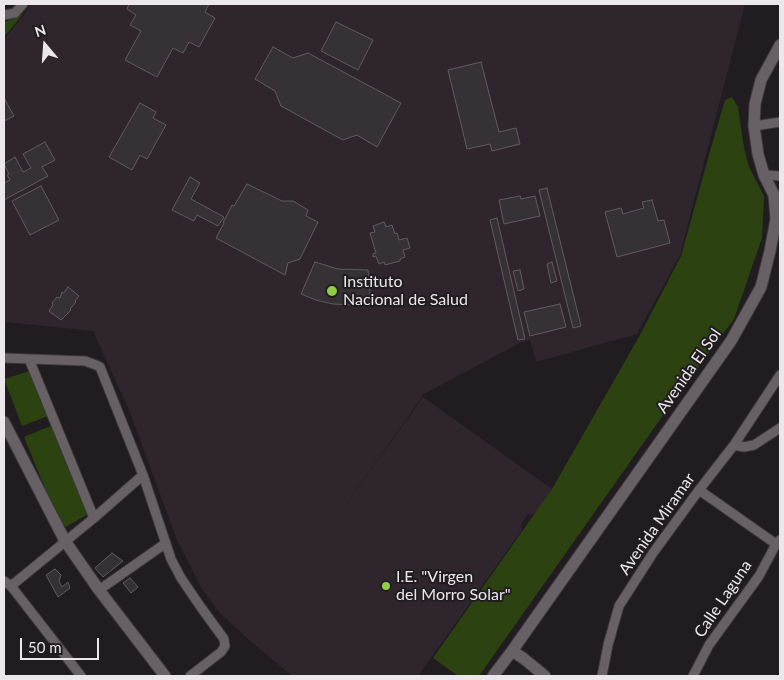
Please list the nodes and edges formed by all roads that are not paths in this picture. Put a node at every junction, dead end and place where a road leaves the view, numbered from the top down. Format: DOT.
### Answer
graph roads {
  1 [pos="23,4"];
  2 [pos="4,16"];
  3 [pos="779,51"];
  4 [pos="780,122"];
  5 [pos="754,126"];
  6 [pos="764,175"];
  7 [pos="780,176"];
  8 [pos="4,358"];
  9 [pos="28,358"];
  10 [pos="780,375"];
  11 [pos="4,422"];
  12 [pos="780,428"];
  13 [pos="734,445"];
  14 [pos="143,475"];
  15 [pos="699,490"];
  16 [pos="94,518"];
  17 [pos="65,541"];
  18 [pos="778,542"];
  19 [pos="166,543"];
  20 [pos="8,583"];
  21 [pos="98,590"];
  22 [pos="512,651"];
  23 [pos="81,676"];
  24 [pos="164,676"];
  25 [pos="190,676"];
  26 [pos="493,676"];
  27 [pos="545,676"];
  28 [pos="602,676"];
  29 [pos="693,676"];
  1 -- 2 [label="street"];
  3 -- 5 [label="street, Avenida El Sol"];
  4 -- 5 [label="street"];
  5 -- 6 [label="street, Avenida El Sol"];
  6 -- 7 [label="street"];
  6 -- 22 [label="street, Avenida El Sol"];
  8 -- 9 [label="street"];
  9 -- 14 [label="street"];
  9 -- 16 [label="street"];
  10 -- 13 [label="street, Avenida Miramar"];
  11 -- 17 [label="street"];
  12 -- 13 [label="street"];
  13 -- 15 [label="street, Avenida Miramar"];
  14 -- 16 [label="street"];
  14 -- 19 [label="street"];
  15 -- 18 [label="street"];
  15 -- 28 [label="street, Avenida Miramar"];
  16 -- 17 [label="street"];
  17 -- 20 [label="street"];
  17 -- 21 [label="street"];
  18 -- 29 [label="street, Calle Laguna"];
  19 -- 21 [label="street"];
  19 -- 25 [label="street"];
  20 -- 23 [label="street"];
  21 -- 24 [label="street"];
  22 -- 26 [label="street, Avenida El Sol"];
  22 -- 27 [label="street"];
}
